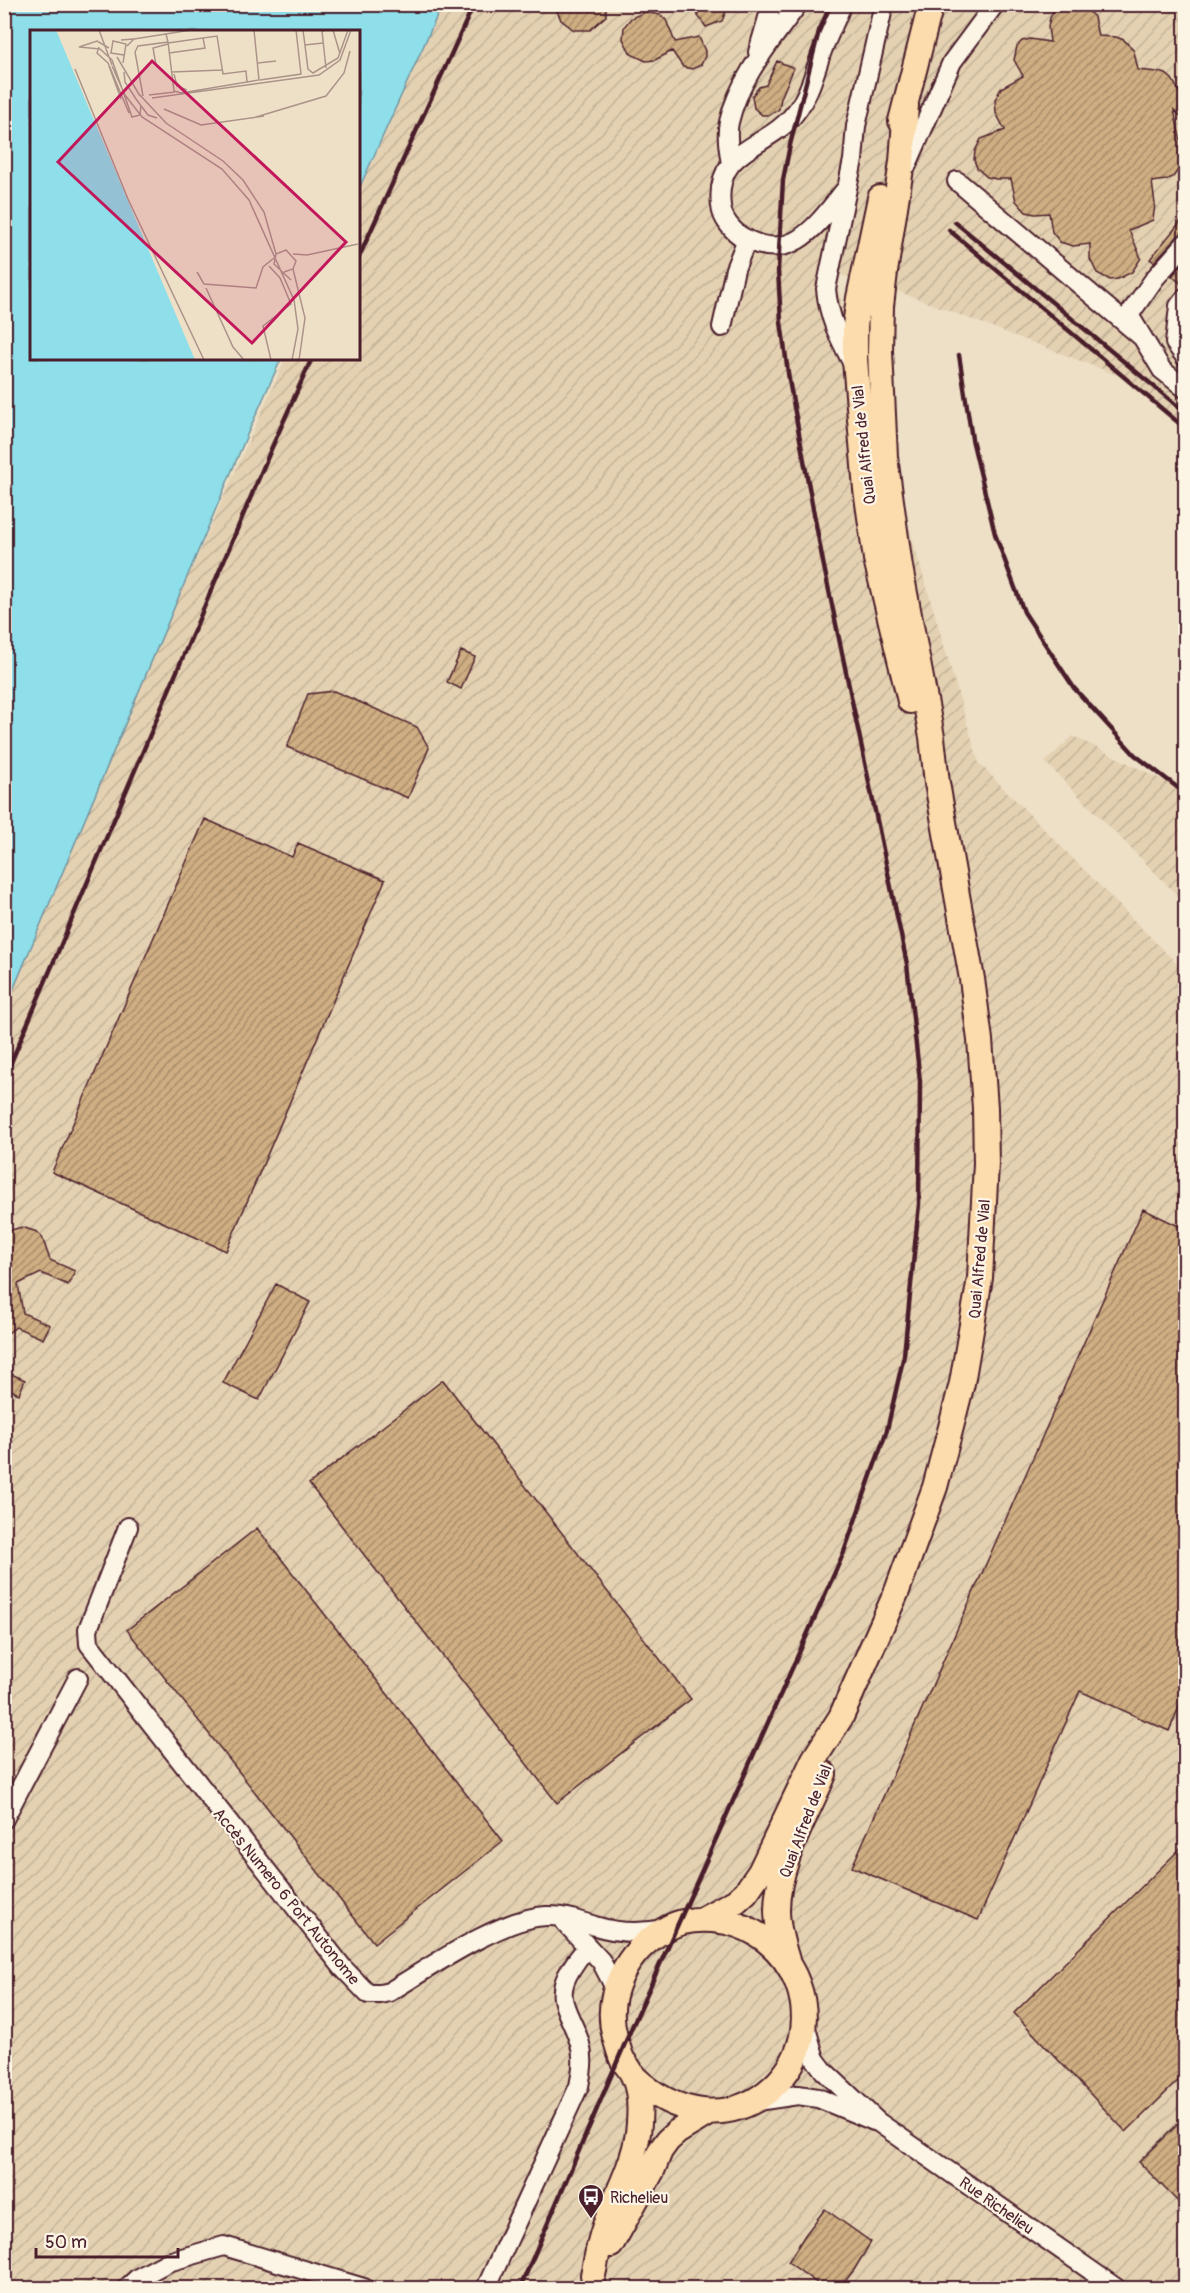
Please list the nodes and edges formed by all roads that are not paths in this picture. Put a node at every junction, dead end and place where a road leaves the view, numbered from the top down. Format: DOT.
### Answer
graph roads {
  1 [pos="772,4"];
  2 [pos="784,4"];
  3 [pos="798,4"];
  4 [pos="842,4"];
  5 [pos="884,4"];
  6 [pos="931,4"];
  7 [pos="995,4"];
  8 [pos="753,68"];
  9 [pos="906,105"];
  10 [pos="731,164"];
  11 [pos="957,181"];
  12 [pos="846,189"];
  13 [pos="898,189"];
  14 [pos="747,240"];
  15 [pos="1185,243"];
  16 [pos="1185,297"];
  17 [pos="722,327"];
  18 [pos="1143,337"];
  19 [pos="1185,358"];
  20 [pos="856,368"];
  21 [pos="1185,389"];
  22 [pos="936,783"];
  23 [pos="128,1527"];
  24 [pos="78,1678"];
  25 [pos="841,1717"];
  26 [pos="4,1819"];
  27 [pos="561,1918"];
  28 [pos="702,1919"];
  29 [pos="665,1929"];
  30 [pos="588,1948"];
  31 [pos="787,1960"];
  32 [pos="615,1989"];
  33 [pos="804,2023"];
  34 [pos="634,2077"];
  35 [pos="752,2101"];
  36 [pos="710,2112"];
  37 [pos="878,2122"];
  38 [pos="590,2282"];
  39 [pos="127,2289"];
  40 [pos="364,2289"];
  41 [pos="486,2289"];
  42 [pos="1116,2289"];
  1 -- 8 [label="street"];
  2 -- 8 [label="street"];
  3 -- 8 [label="street"];
  4 -- 10 [label="street"];
  5 -- 12 [label="street"];
  6 -- 9 [label="main road, Quai Alfred de Vial"];
  7 -- 13 [label="street"];
  8 -- 10 [label="street"];
  9 -- 13 [label="main road, Quai Alfred de Vial"];
  9 -- 20 [label="main road, Quai Alfred de Vial"];
  10 -- 14 [label="street"];
  11 -- 18 [label="street"];
  12 -- 14 [label="street"];
  12 -- 20 [label="street"];
  13 -- 22 [label="main road, Quai Alfred de Vial"];
  14 -- 17 [label="street"];
  15 -- 18 [label="street"];
  16 -- 19 [label="street"];
  18 -- 21 [label="street"];
  20 -- 22 [label="main road, Quai Alfred de Vial"];
  22 -- 25 [label="main road, Quai Alfred de Vial"];
  23 -- 27 [label="street, Accès Numero 6 Port Autonome"];
  24 -- 26 [label="street"];
  25 -- 28 [label="main road, Quai Alfred de Vial"];
  25 -- 31 [label="main road, Quai Alfred de Vial"];
  27 -- 29 [label="street, Accès Numero 6 Port Autonome"];
  27 -- 30 [label="street"];
  28 -- 29 [label="main road"];
  28 -- 31 [label="main road"];
  29 -- 32 [label="main road"];
  30 -- 32 [label="street"];
  30 -- 41 [label="street"];
  31 -- 33 [label="main road"];
  32 -- 34 [label="main road"];
  33 -- 35 [label="main road"];
  33 -- 37 [label="street, Rue Richelieu"];
  34 -- 36 [label="main road"];
  34 -- 38 [label="main road"];
  35 -- 36 [label="main road"];
  35 -- 37 [label="street, Rue Richelieu"];
  36 -- 38 [label="main road"];
  37 -- 42 [label="street, Rue Richelieu"];
  39 -- 40 [label="street"];
}
